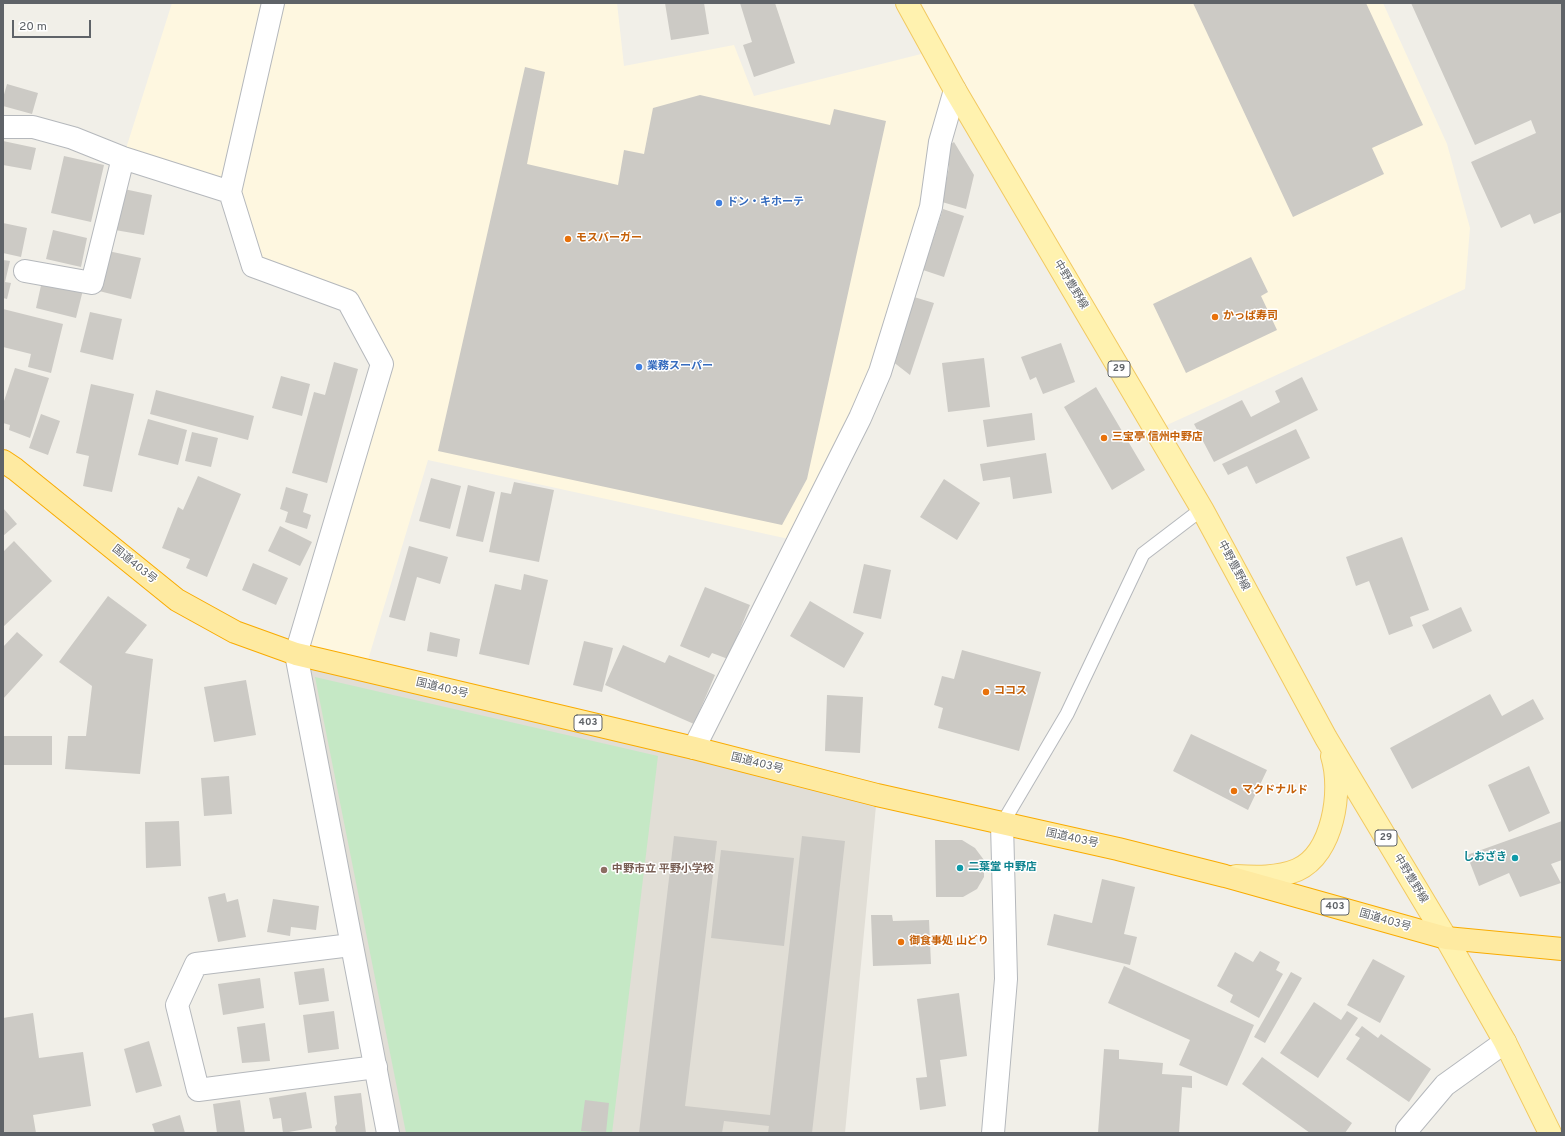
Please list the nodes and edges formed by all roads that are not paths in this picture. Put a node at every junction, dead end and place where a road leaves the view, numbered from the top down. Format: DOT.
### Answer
graph roads {
  1 [pos="273,3"];
  2 [pos="907,3"];
  3 [pos="955,90"];
  4 [pos="3,127"];
  5 [pos="124,158"];
  6 [pos="230,192"];
  7 [pos="25,271"];
  8 [pos="3,461"];
  9 [pos="1202,509"];
  10 [pos="296,654"];
  11 [pos="1326,738"];
  12 [pos="694,748"];
  13 [pos="1002,824"];
  14 [pos="1225,876"];
  15 [pos="1446,938"];
  16 [pos="351,945"];
  17 [pos="1562,949"];
  18 [pos="1505,1042"];
  19 [pos="376,1067"];
  20 [pos="388,1133"];
  21 [pos="993,1133"];
  22 [pos="1408,1133"];
  23 [pos="1550,1133"];
  1 -- 6 [label="street"];
  2 -- 3 [label="main road, 中野豊野線 / 29"];
  3 -- 9 [label="main road, 中野豊野線 / 29"];
  3 -- 12 [label="street"];
  4 -- 5 [label="street"];
  5 -- 6 [label="street"];
  5 -- 7 [label="street"];
  6 -- 10 [label="street"];
  8 -- 10 [label="highway, 国道403号 / 403"];
  9 -- 11 [label="main road, 中野豊野線 / 29"];
  9 -- 13 [label="lane"];
  10 -- 12 [label="highway, 国道403号 / 403"];
  10 -- 16 [label="street"];
  11 -- 14 [label="main road"];
  11 -- 15 [label="main road, 中野豊野線 / 29"];
  12 -- 13 [label="highway, 国道403号 / 403"];
  13 -- 14 [label="highway, 国道403号 / 403"];
  13 -- 21 [label="street"];
  14 -- 15 [label="highway, 国道403号 / 403"];
  15 -- 17 [label="highway, 国道403号 / 403"];
  15 -- 18 [label="main road, 中野豊野線 / 29"];
  16 -- 19 [label="street"];
  16 -- 19 [label="street"];
  18 -- 22 [label="street"];
  18 -- 23 [label="main road, 中野豊野線 / 29"];
  19 -- 20 [label="street"];
}
